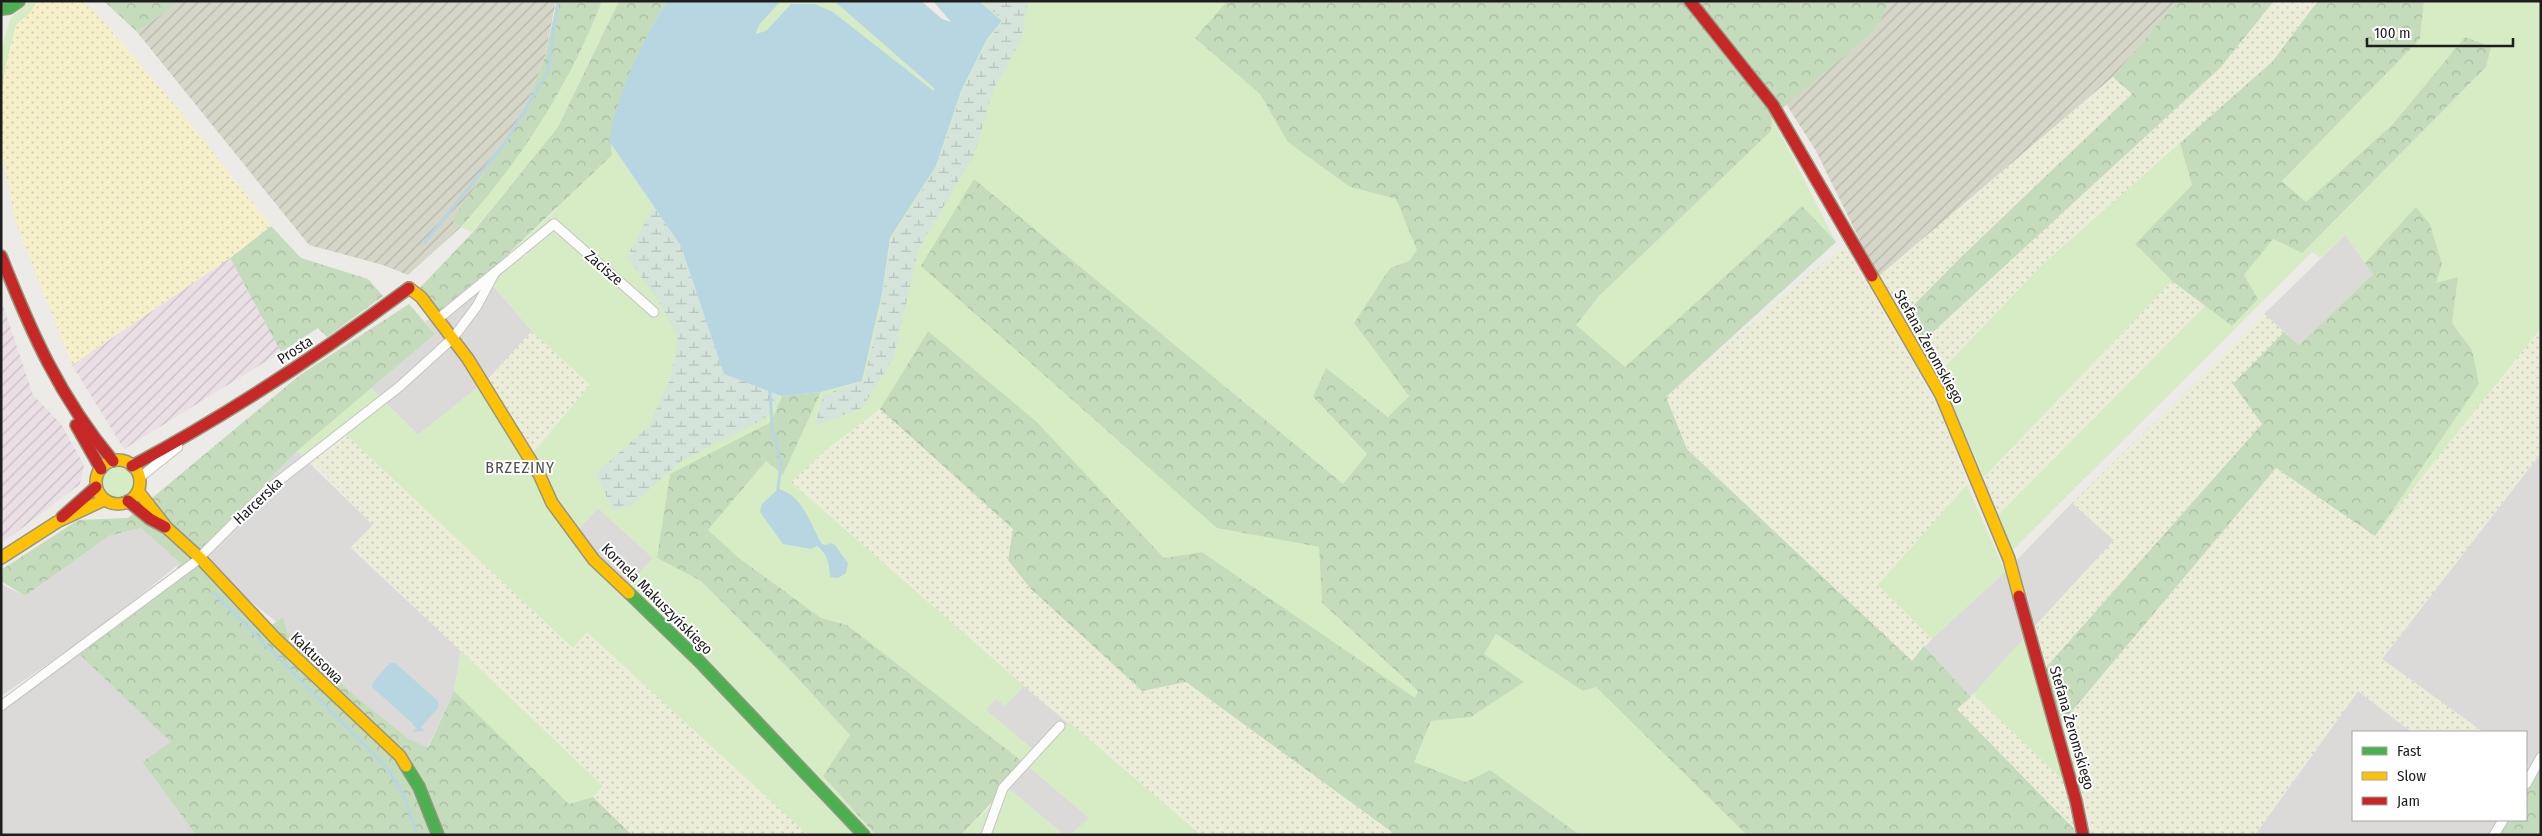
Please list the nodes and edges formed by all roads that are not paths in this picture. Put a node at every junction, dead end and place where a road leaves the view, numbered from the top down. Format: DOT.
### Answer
graph roads {
  1 [pos="19,1"];
  2 [pos="1690,1"];
  3 [pos="3,9"];
  4 [pos="1,23"];
  5 [pos="554,224"];
  6 [pos="1,256"];
  7 [pos="494,274"];
  8 [pos="409,288"];
  9 [pos="654,312"];
  10 [pos="438,319"];
  11 [pos="453,338"];
  12 [pos="77,420"];
  13 [pos="194,433"];
  14 [pos="113,461"];
  15 [pos="132,466"];
  16 [pos="101,469"];
  17 [pos="139,478"];
  18 [pos="96,487"];
  19 [pos="138,491"];
  20 [pos="104,500"];
  21 [pos="128,502"];
  22 [pos="78,508"];
  23 [pos="167,528"];
  24 [pos="1,558"];
  25 [pos="200,558"];
  26 [pos="1,706"];
  27 [pos="1060,726"];
  28 [pos="2541,757"];
  29 [pos="2527,782"];
  30 [pos="430,818"];
  31 [pos="2502,821"];
  32 [pos="431,835"];
  33 [pos="438,835"];
  34 [pos="864,835"];
  35 [pos="986,835"];
  36 [pos="2083,835"];
  37 [pos="2494,835"];
  1 -- 3 [label="street"];
  2 -- 36 [label="street, Stefana Żeromskiego"];
  3 -- 4 [label="street"];
  5 -- 7 [label="street, Harcerska"];
  5 -- 9 [label="street, Zacisze"];
  6 -- 12 [label="street"];
  7 -- 10 [label="street, Harcerska"];
  7 -- 11 [label="street, Harcerska"];
  8 -- 10 [label="street, Kornela Makuszyńskiego"];
  8 -- 13 [label="street, Prosta"];
  10 -- 11 [label="street, Kornela Makuszyńskiego"];
  11 -- 25 [label="street, Harcerska"];
  11 -- 34 [label="street, Kornela Makuszyńskiego"];
  12 -- 14 [label="street"];
  12 -- 16 [label="street"];
  13 -- 15 [label="street, Prosta"];
  13 -- 17 [label="street, Prosta"];
  14 -- 15 [label="street"];
  14 -- 16 [label="street"];
  15 -- 17 [label="street"];
  16 -- 18 [label="street"];
  17 -- 19 [label="street"];
  18 -- 20 [label="street"];
  18 -- 22 [label="street"];
  19 -- 21 [label="street"];
  19 -- 23 [label="street, Kaktusowa"];
  20 -- 21 [label="street"];
  20 -- 22 [label="street"];
  21 -- 23 [label="street, Kaktusowa"];
  22 -- 24 [label="street"];
  23 -- 25 [label="street, Kaktusowa"];
  25 -- 26 [label="street, Harcerska"];
  25 -- 30 [label="street, Kaktusowa"];
  27 -- 35 [label="street"];
  28 -- 29 [label="street"];
  30 -- 32 [label="street, Kaktusowa"];
  30 -- 33 [label="street, Kaktusowa"];
  31 -- 37 [label="street"];
}
